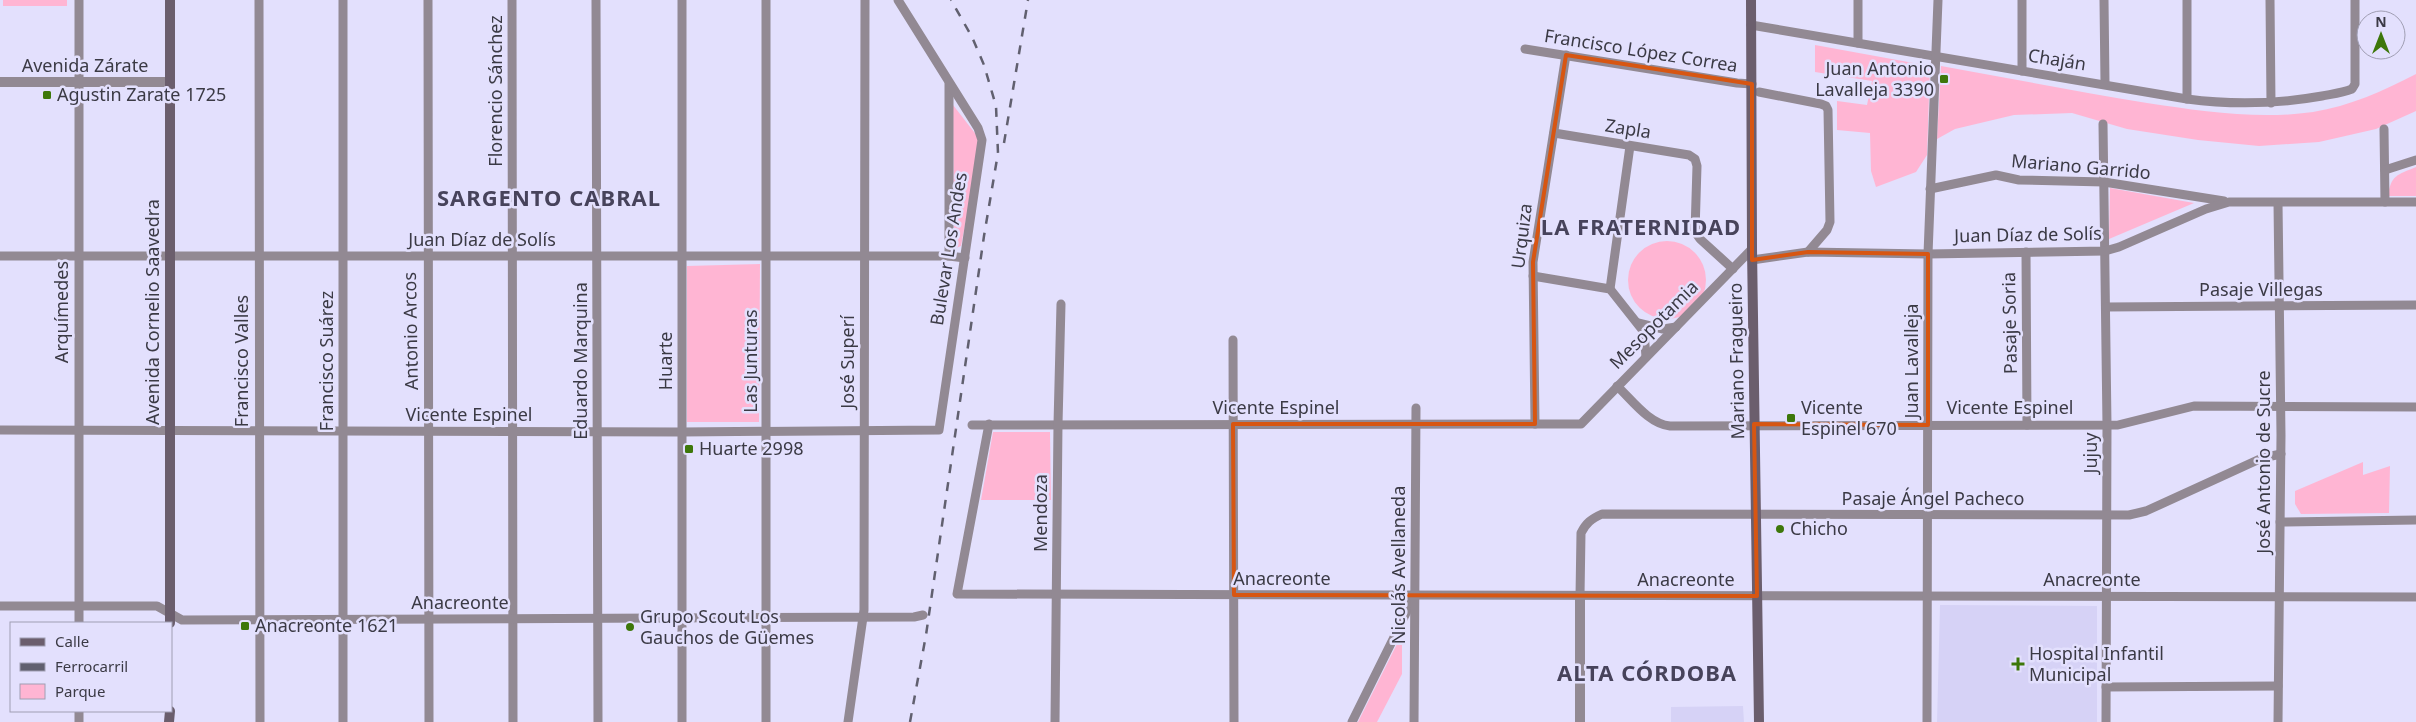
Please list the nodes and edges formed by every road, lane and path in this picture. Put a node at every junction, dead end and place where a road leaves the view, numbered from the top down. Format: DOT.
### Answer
graph roads {
  1 [pos="79,0"];
  2 [pos="170,0"];
  3 [pos="259,0"];
  4 [pos="343,0"];
  5 [pos="428,0"];
  6 [pos="512,0"];
  7 [pos="596,0"];
  8 [pos="682,0"];
  9 [pos="766,0"];
  10 [pos="864,0"];
  11 [pos="898,0"];
  12 [pos="1751,0"];
  13 [pos="1858,0"];
  14 [pos="1938,0"];
  15 [pos="2022,0"];
  16 [pos="2104,0"];
  17 [pos="2187,0"];
  18 [pos="2270,0"];
  19 [pos="2355,0"];
  20 [pos="1751,26"];
  21 [pos="1858,43"];
  22 [pos="1524,48"];
  23 [pos="1566,55"];
  24 [pos="1938,57"];
  25 [pos="2022,71"];
  26 [pos="0,82"];
  27 [pos="170,82"];
  28 [pos="949,82"];
  29 [pos="79,83"];
  30 [pos="2105,83"];
  31 [pos="1752,84"];
  32 [pos="1760,92"];
  33 [pos="2187,99"];
  34 [pos="2271,103"];
  35 [pos="2103,124"];
  36 [pos="2384,129"];
  37 [pos="1554,133"];
  38 [pos="1630,146"];
  39 [pos="2416,160"];
  40 [pos="2385,170"];
  41 [pos="2104,182"];
  42 [pos="1930,189"];
  43 [pos="2229,202"];
  44 [pos="2385,202"];
  45 [pos="2416,202"];
  46 [pos="2278,203"];
  47 [pos="2105,251"];
  48 [pos="1808,252"];
  49 [pos="2026,252"];
  50 [pos="1928,254"];
  51 [pos="1752,255"];
  52 [pos="0,256"];
  53 [pos="78,256"];
  54 [pos="169,256"];
  55 [pos="259,256"];
  56 [pos="344,256"];
  57 [pos="513,256"];
  58 [pos="597,256"];
  59 [pos="682,256"];
  60 [pos="767,256"];
  61 [pos="864,256"];
  62 [pos="949,256"];
  63 [pos="427,257"];
  64 [pos="965,258"];
  65 [pos="1732,269"];
  66 [pos="1533,276"];
  67 [pos="1610,289"];
  68 [pos="1061,304"];
  69 [pos="2416,305"];
  70 [pos="2281,306"];
  71 [pos="2106,307"];
  72 [pos="1638,323"];
  73 [pos="1676,327"];
  74 [pos="1233,340"];
  75 [pos="1646,356"];
  76 [pos="1617,386"];
  77 [pos="2281,407"];
  78 [pos="2416,407"];
  79 [pos="1416,408"];
  80 [pos="989,424"];
  81 [pos="1058,424"];
  82 [pos="1233,424"];
  83 [pos="1416,424"];
  84 [pos="1535,424"];
  85 [pos="1581,424"];
  86 [pos="1754,424"];
  87 [pos="1928,424"];
  88 [pos="2027,424"];
  89 [pos="972,425"];
  90 [pos="2108,425"];
  91 [pos="0,430"];
  92 [pos="79,430"];
  93 [pos="864,430"];
  94 [pos="939,430"];
  95 [pos="169,431"];
  96 [pos="258,431"];
  97 [pos="343,431"];
  98 [pos="429,431"];
  99 [pos="512,431"];
  100 [pos="597,431"];
  101 [pos="767,431"];
  102 [pos="682,432"];
  103 [pos="2281,454"];
  104 [pos="1755,516"];
  105 [pos="1928,516"];
  106 [pos="2107,516"];
  107 [pos="2416,520"];
  108 [pos="2280,522"];
  109 [pos="1056,594"];
  110 [pos="1234,595"];
  111 [pos="1414,596"];
  112 [pos="1580,596"];
  113 [pos="1757,596"];
  114 [pos="1928,596"];
  115 [pos="2106,596"];
  116 [pos="2279,597"];
  117 [pos="2416,597"];
  118 [pos="0,606"];
  119 [pos="79,606"];
  120 [pos="923,615"];
  121 [pos="765,617"];
  122 [pos="864,617"];
  123 [pos="170,618"];
  124 [pos="598,618"];
  125 [pos="682,618"];
  126 [pos="344,619"];
  127 [pos="429,619"];
  128 [pos="513,619"];
  129 [pos="260,620"];
  130 [pos="79,622"];
  131 [pos="2278,686"];
  132 [pos="2106,687"];
  133 [pos="260,722"];
  134 [pos="343,722"];
  135 [pos="429,722"];
  136 [pos="513,722"];
  137 [pos="598,722"];
  138 [pos="682,722"];
  139 [pos="766,722"];
  140 [pos="848,722"];
  141 [pos="1055,722"];
  142 [pos="1234,722"];
  143 [pos="1352,722"];
  144 [pos="1414,722"];
  145 [pos="1580,722"];
  146 [pos="1759,722"];
  147 [pos="1927,722"];
  148 [pos="2106,722"];
  149 [pos="2278,722"];
  1 -- 29 [label="street, Arquímedes"];
  2 -- 27 [label="main road, Avenida Cornelio Saavedra"];
  3 -- 55 [label="street, Francisco Valles"];
  4 -- 56 [label="street, Francisco Suárez"];
  5 -- 63 [label="street, Antonio Arcos"];
  6 -- 57 [label="street, Florencio Sánchez"];
  7 -- 58 [label="street, Eduardo Marquina"];
  8 -- 59 [label="street, Huarte"];
  9 -- 60 [label="street, Las Junturas"];
  10 -- 61 [label="street, José Superí"];
  11 -- 28 [label="street, Bulevar Los Andes"];
  12 -- 20 [label="main road, Mariano Fragueiro"];
  13 -- 21 [label="street"];
  14 -- 24 [label="street, Juan Lavalleja"];
  15 -- 25 [label="street"];
  16 -- 30 [label="street"];
  17 -- 33 [label="street"];
  18 -- 34 [label="street"];
  19 -- 34 [label="street, Chaján"];
  20 -- 21 [label="street, Chaján"];
  20 -- 31 [label="main road, Mariano Fragueiro"];
  21 -- 24 [label="street, Chaján"];
  22 -- 23 [label="street, Francisco López Correa"];
  23 -- 31 [label="street, Francisco López Correa"];
  23 -- 37 [label="street, Urquiza"];
  24 -- 25 [label="street, Chaján"];
  24 -- 42 [label="street, Juan Lavalleja"];
  25 -- 30 [label="street, Chaján"];
  26 -- 29 [label="street, Avenida Zárate"];
  27 -- 29 [label="street, Avenida Zárate"];
  27 -- 54 [label="main road, Avenida Cornelio Saavedra"];
  28 -- 62 [label="street, Bulevar Los Andes"];
  28 -- 64 [label="street, Bulevar Los Andes"];
  29 -- 53 [label="street, Arquímedes"];
  30 -- 33 [label="street, Chaján"];
  31 -- 51 [label="main road, Mariano Fragueiro"];
  32 -- 48 [label="street"];
  33 -- 34 [label="street, Chaján"];
  35 -- 41 [label="street, Jujuy"];
  36 -- 40 [label="street"];
  37 -- 38 [label="street, Zapla"];
  37 -- 66 [label="street, Urquiza"];
  38 -- 65 [label="street, Zapla"];
  38 -- 67 [label="street"];
  39 -- 40 [label="street"];
  40 -- 44 [label="street"];
  41 -- 42 [label="street, Mariano Garrido"];
  41 -- 43 [label="street, Mariano Garrido"];
  41 -- 47 [label="street, Jujuy"];
  42 -- 50 [label="street, Juan Lavalleja"];
  43 -- 46 [label="street, Juan Díaz de Solís"];
  43 -- 47 [label="street, Juan Díaz de Solís"];
  44 -- 45 [label="street, Juan Díaz de Solís"];
  44 -- 46 [label="street, Juan Díaz de Solís"];
  46 -- 70 [label="street, José Antonio de Sucre"];
  47 -- 49 [label="street, Juan Díaz de Solís"];
  47 -- 71 [label="street, Jujuy"];
  48 -- 50 [label="street, Juan Díaz de Solís"];
  48 -- 51 [label="street, Juan Díaz de Solís"];
  49 -- 50 [label="street, Juan Díaz de Solís"];
  49 -- 88 [label="street, Pasaje Soria"];
  50 -- 87 [label="street, Juan Lavalleja"];
  51 -- 65 [label="street, Mesopotamia"];
  51 -- 86 [label="main road, Mariano Fragueiro"];
  52 -- 53 [label="street, Juan Díaz de Solís"];
  53 -- 54 [label="street, Juan Díaz de Solís"];
  53 -- 92 [label="street, Arquímedes"];
  54 -- 55 [label="street, Juan Díaz de Solís"];
  54 -- 95 [label="main road, Avenida Cornelio Saavedra"];
  55 -- 56 [label="street, Juan Díaz de Solís"];
  55 -- 96 [label="street, Francisco Valles"];
  56 -- 63 [label="street, Juan Díaz de Solís"];
  56 -- 97 [label="street, Francisco Suárez"];
  57 -- 58 [label="street, Juan Díaz de Solís"];
  57 -- 63 [label="street, Juan Díaz de Solís"];
  57 -- 99 [label="street, Florencio Sánchez"];
  58 -- 59 [label="street, Juan Díaz de Solís"];
  58 -- 100 [label="street, Eduardo Marquina"];
  59 -- 60 [label="street, Juan Díaz de Solís"];
  59 -- 102 [label="street, Huarte"];
  60 -- 61 [label="street, Juan Díaz de Solís"];
  60 -- 101 [label="street, Las Junturas"];
  61 -- 62 [label="street, Juan Díaz de Solís"];
  61 -- 93 [label="street, José Superí"];
  62 -- 64 [label="street, Juan Díaz de Solís"];
  63 -- 98 [label="street, Antonio Arcos"];
  64 -- 94 [label="street, Bulevar Los Andes"];
  65 -- 73 [label="street, Mesopotamia"];
  66 -- 67 [label="street"];
  66 -- 84 [label="street, Urquiza"];
  67 -- 72 [label="street"];
  68 -- 81 [label="street, Mendoza"];
  69 -- 70 [label="street, Pasaje Villegas"];
  70 -- 71 [label="street, Pasaje Villegas"];
  70 -- 77 [label="street, José Antonio de Sucre"];
  71 -- 90 [label="street, Jujuy"];
  72 -- 73 [label="street"];
  72 -- 75 [label="street"];
  73 -- 75 [label="street, Mesopotamia"];
  74 -- 82 [label="street"];
  75 -- 76 [label="street, Mesopotamia"];
  76 -- 85 [label="street, Mesopotamia"];
  76 -- 86 [label="street, Vicente Espinel"];
  77 -- 78 [label="street, Vicente Espinel"];
  77 -- 90 [label="street, Vicente Espinel"];
  77 -- 103 [label="street, José Antonio de Sucre"];
  79 -- 83 [label="street, Nicolás Avellaneda"];
  80 -- 81 [label="street, Vicente Espinel"];
  80 -- 89 [label="street, Vicente Espinel"];
  80 -- 109 [label="street, Anacreonte"];
  81 -- 82 [label="street, Vicente Espinel"];
  81 -- 109 [label="street, Mendoza"];
  82 -- 83 [label="street, Vicente Espinel"];
  82 -- 110 [label="street"];
  83 -- 84 [label="street, Vicente Espinel"];
  83 -- 111 [label="street, Nicolás Avellaneda"];
  84 -- 85 [label="street, Vicente Espinel"];
  86 -- 87 [label="street, Vicente Espinel"];
  86 -- 104 [label="main road, Mariano Fragueiro"];
  87 -- 88 [label="street, Vicente Espinel"];
  87 -- 105 [label="street, Juan Lavalleja"];
  88 -- 90 [label="street, Vicente Espinel"];
  90 -- 106 [label="street, Jujuy"];
  91 -- 92 [label="street, Vicente Espinel"];
  92 -- 95 [label="street, Vicente Espinel"];
  92 -- 119 [label="street, Arquímedes"];
  93 -- 94 [label="street, Vicente Espinel"];
  93 -- 101 [label="street, Vicente Espinel"];
  93 -- 122 [label="street, José Superí"];
  95 -- 96 [label="street, Vicente Espinel"];
  95 -- 123 [label="main road, Avenida Cornelio Saavedra"];
  96 -- 97 [label="street, Vicente Espinel"];
  96 -- 129 [label="street, Francisco Valles"];
  97 -- 98 [label="street, Vicente Espinel"];
  97 -- 126 [label="street, Francisco Suárez"];
  98 -- 99 [label="street, Vicente Espinel"];
  98 -- 127 [label="street, Antonio Arcos"];
  99 -- 100 [label="street, Vicente Espinel"];
  99 -- 128 [label="street, Florencio Sánchez"];
  100 -- 102 [label="street, Vicente Espinel"];
  100 -- 124 [label="street, Eduardo Marquina"];
  101 -- 102 [label="street, Vicente Espinel"];
  101 -- 121 [label="street, Las Junturas"];
  102 -- 125 [label="street, Huarte"];
  103 -- 106 [label="street, Pasaje Ángel Pacheco"];
  103 -- 108 [label="street, José Antonio de Sucre"];
  104 -- 105 [label="street, Pasaje Ángel Pacheco"];
  104 -- 112 [label="street, Pasaje Ángel Pacheco"];
  104 -- 113 [label="main road, Mariano Fragueiro"];
  105 -- 106 [label="street, Pasaje Ángel Pacheco"];
  105 -- 114 [label="street, Juan Lavalleja"];
  106 -- 115 [label="street, Jujuy"];
  107 -- 108 [label="street"];
  108 -- 116 [label="street, José Antonio de Sucre"];
  109 -- 110 [label="street, Anacreonte"];
  109 -- 141 [label="street, Mendoza"];
  110 -- 111 [label="street, Anacreonte"];
  110 -- 142 [label="street"];
  111 -- 112 [label="street, Anacreonte"];
  111 -- 143 [label="street"];
  111 -- 144 [label="street, Nicolás Avellaneda"];
  112 -- 113 [label="street, Anacreonte"];
  112 -- 145 [label="street"];
  113 -- 114 [label="street, Anacreonte"];
  113 -- 146 [label="main road, Mariano Fragueiro"];
  114 -- 115 [label="street, Anacreonte"];
  114 -- 147 [label="street, Juan Lavalleja"];
  115 -- 116 [label="street, Anacreonte"];
  115 -- 132 [label="street, Jujuy"];
  116 -- 117 [label="street, Anacreonte"];
  116 -- 131 [label="street, José Antonio de Sucre"];
  118 -- 119 [label="street, Anacreonte"];
  119 -- 123 [label="street, Anacreonte"];
  119 -- 130 [label="street, Arquímedes"];
  120 -- 122 [label="street, Anacreonte"];
  121 -- 122 [label="street, Anacreonte"];
  121 -- 125 [label="street, Anacreonte"];
  121 -- 139 [label="street, Las Junturas"];
  122 -- 140 [label="street, José Superí"];
  123 -- 129 [label="street, Anacreonte"];
  124 -- 125 [label="street, Anacreonte"];
  124 -- 128 [label="street, Anacreonte"];
  124 -- 137 [label="street, Eduardo Marquina"];
  125 -- 138 [label="street, Huarte"];
  126 -- 127 [label="street, Anacreonte"];
  126 -- 129 [label="street, Anacreonte"];
  126 -- 134 [label="street, Francisco Suárez"];
  127 -- 128 [label="street, Anacreonte"];
  127 -- 135 [label="street, Antonio Arcos"];
  128 -- 136 [label="street, Florencio Sánchez"];
  129 -- 133 [label="street, Francisco Valles"];
  131 -- 132 [label="street"];
  131 -- 149 [label="street, José Antonio de Sucre"];
  132 -- 148 [label="street, Jujuy"];
}
